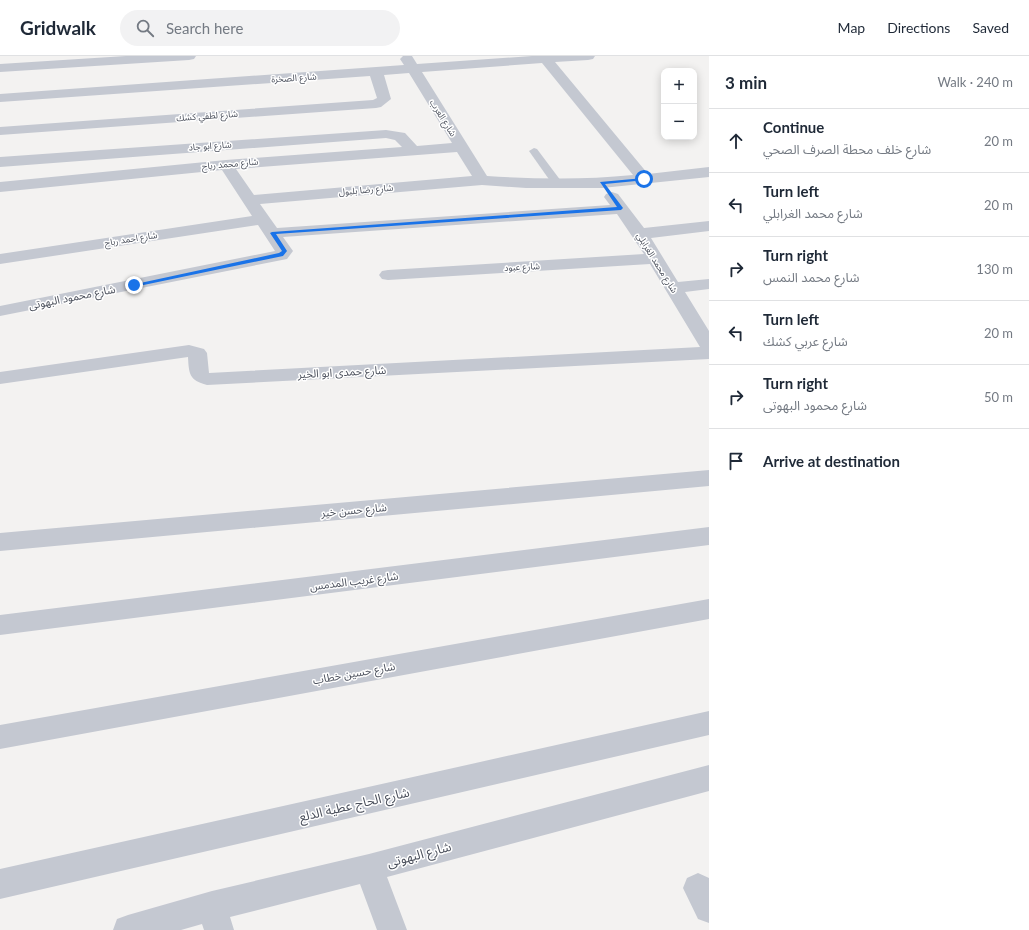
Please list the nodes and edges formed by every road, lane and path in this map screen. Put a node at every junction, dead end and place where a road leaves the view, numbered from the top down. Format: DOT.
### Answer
graph roads {
  1 [pos="189,56"];
  2 [pos="405,56"];
  3 [pos="588,56"];
  4 [pos="544,58"];
  5 [pos="0,68"];
  6 [pos="413,70"];
  7 [pos="376,72"];
  8 [pos="0,98"];
  9 [pos="0,131"];
  10 [pos="461,147"];
  11 [pos="413,150"];
  12 [pos="534,151"];
  13 [pos="0,162"];
  14 [pos="226,165"];
  15 [pos="709,172"];
  16 [pos="644,179"];
  17 [pos="482,180"];
  18 [pos="557,183"];
  19 [pos="602,183"];
  20 [pos="0,187"];
  21 [pos="249,200"];
  22 [pos="621,208"];
  23 [pos="262,219"];
  24 [pos="709,226"];
  25 [pos="272,233"];
  26 [pos="640,234"];
  27 [pos="0,259"];
  28 [pos="655,259"];
  29 [pos="388,275"];
  30 [pos="709,284"];
  31 [pos="673,288"];
  32 [pos="0,311"];
  33 [pos="709,346"];
  34 [pos="709,353"];
  35 [pos="0,378"];
  36 [pos="709,478"];
  37 [pos="709,536"];
  38 [pos="0,542"];
  39 [pos="709,609"];
  40 [pos="0,625"];
  41 [pos="709,723"];
  42 [pos="0,737"];
  43 [pos="709,778"];
  44 [pos="369,868"];
  45 [pos="0,884"];
  46 [pos="216,918"];
  47 [pos="128,930"];
  48 [pos="392,930"];
  1 -- 5 [label="street"];
  2 -- 6 [label="street, شارع العرب"];
  3 -- 4 [label="street, شارع الصخرة"];
  4 -- 6 [label="street, شارع الصخرة"];
  4 -- 16 [label="street"];
  6 -- 7 [label="street, شارع الصخرة"];
  6 -- 10 [label="street, شارع العرب"];
  7 -- 8 [label="street, شارع الصخرة"];
  7 -- 9 [label="street, شارع لطفي كشك"];
  10 -- 11 [label="street, شارع محمد رياح"];
  10 -- 17 [label="street, شارع العرب"];
  11 -- 13 [label="street, شارع ابو جاد"];
  11 -- 14 [label="street, شارع محمد رياح"];
  12 -- 18 [label="lane"];
  14 -- 20 [label="street, شارع محمد رياح"];
  14 -- 21 [label="street"];
  15 -- 16 [label="street, شارع رضا بلبول"];
  16 -- 19 [label="street, شارع رضا بلبول"];
  17 -- 18 [label="street, شارع رضا بلبول"];
  17 -- 21 [label="street, شارع رضا بلبول"];
  18 -- 19 [label="street, شارع رضا بلبول"];
  19 -- 22 [label="street, شارع محمد الغرابلي"];
  21 -- 23 [label="street"];
  22 -- 25 [label="street"];
  22 -- 26 [label="street, شارع محمد الغرابلي"];
  23 -- 25 [label="street"];
  23 -- 27 [label="street, شارع احمد رباح"];
  24 -- 26 [label="street"];
  25 -- 32 [label="street, شارع محمود البهوتى"];
  26 -- 28 [label="street, شارع محمد الغرابلي"];
  28 -- 29 [label="street, شارع عبود"];
  28 -- 31 [label="street, شارع محمد الغرابلي"];
  30 -- 31 [label="street"];
  31 -- 33 [label="street, شارع محمد الغرابلي"];
  34 -- 35 [label="street, شارع حمدى ابو الخير"];
  36 -- 38 [label="street, شارع حسن خير"];
  37 -- 40 [label="street, شارع غريب المدمس"];
  39 -- 42 [label="street, شارع حسين خطاب"];
  41 -- 45 [label="street, شارع الحاج عطية الدلع"];
  43 -- 44 [label="street, شارع البهوتى"];
  44 -- 46 [label="street, شارع البهوتى"];
  44 -- 48 [label="street"];
  46 -- 47 [label="street, شارع البهوتى"];
}
